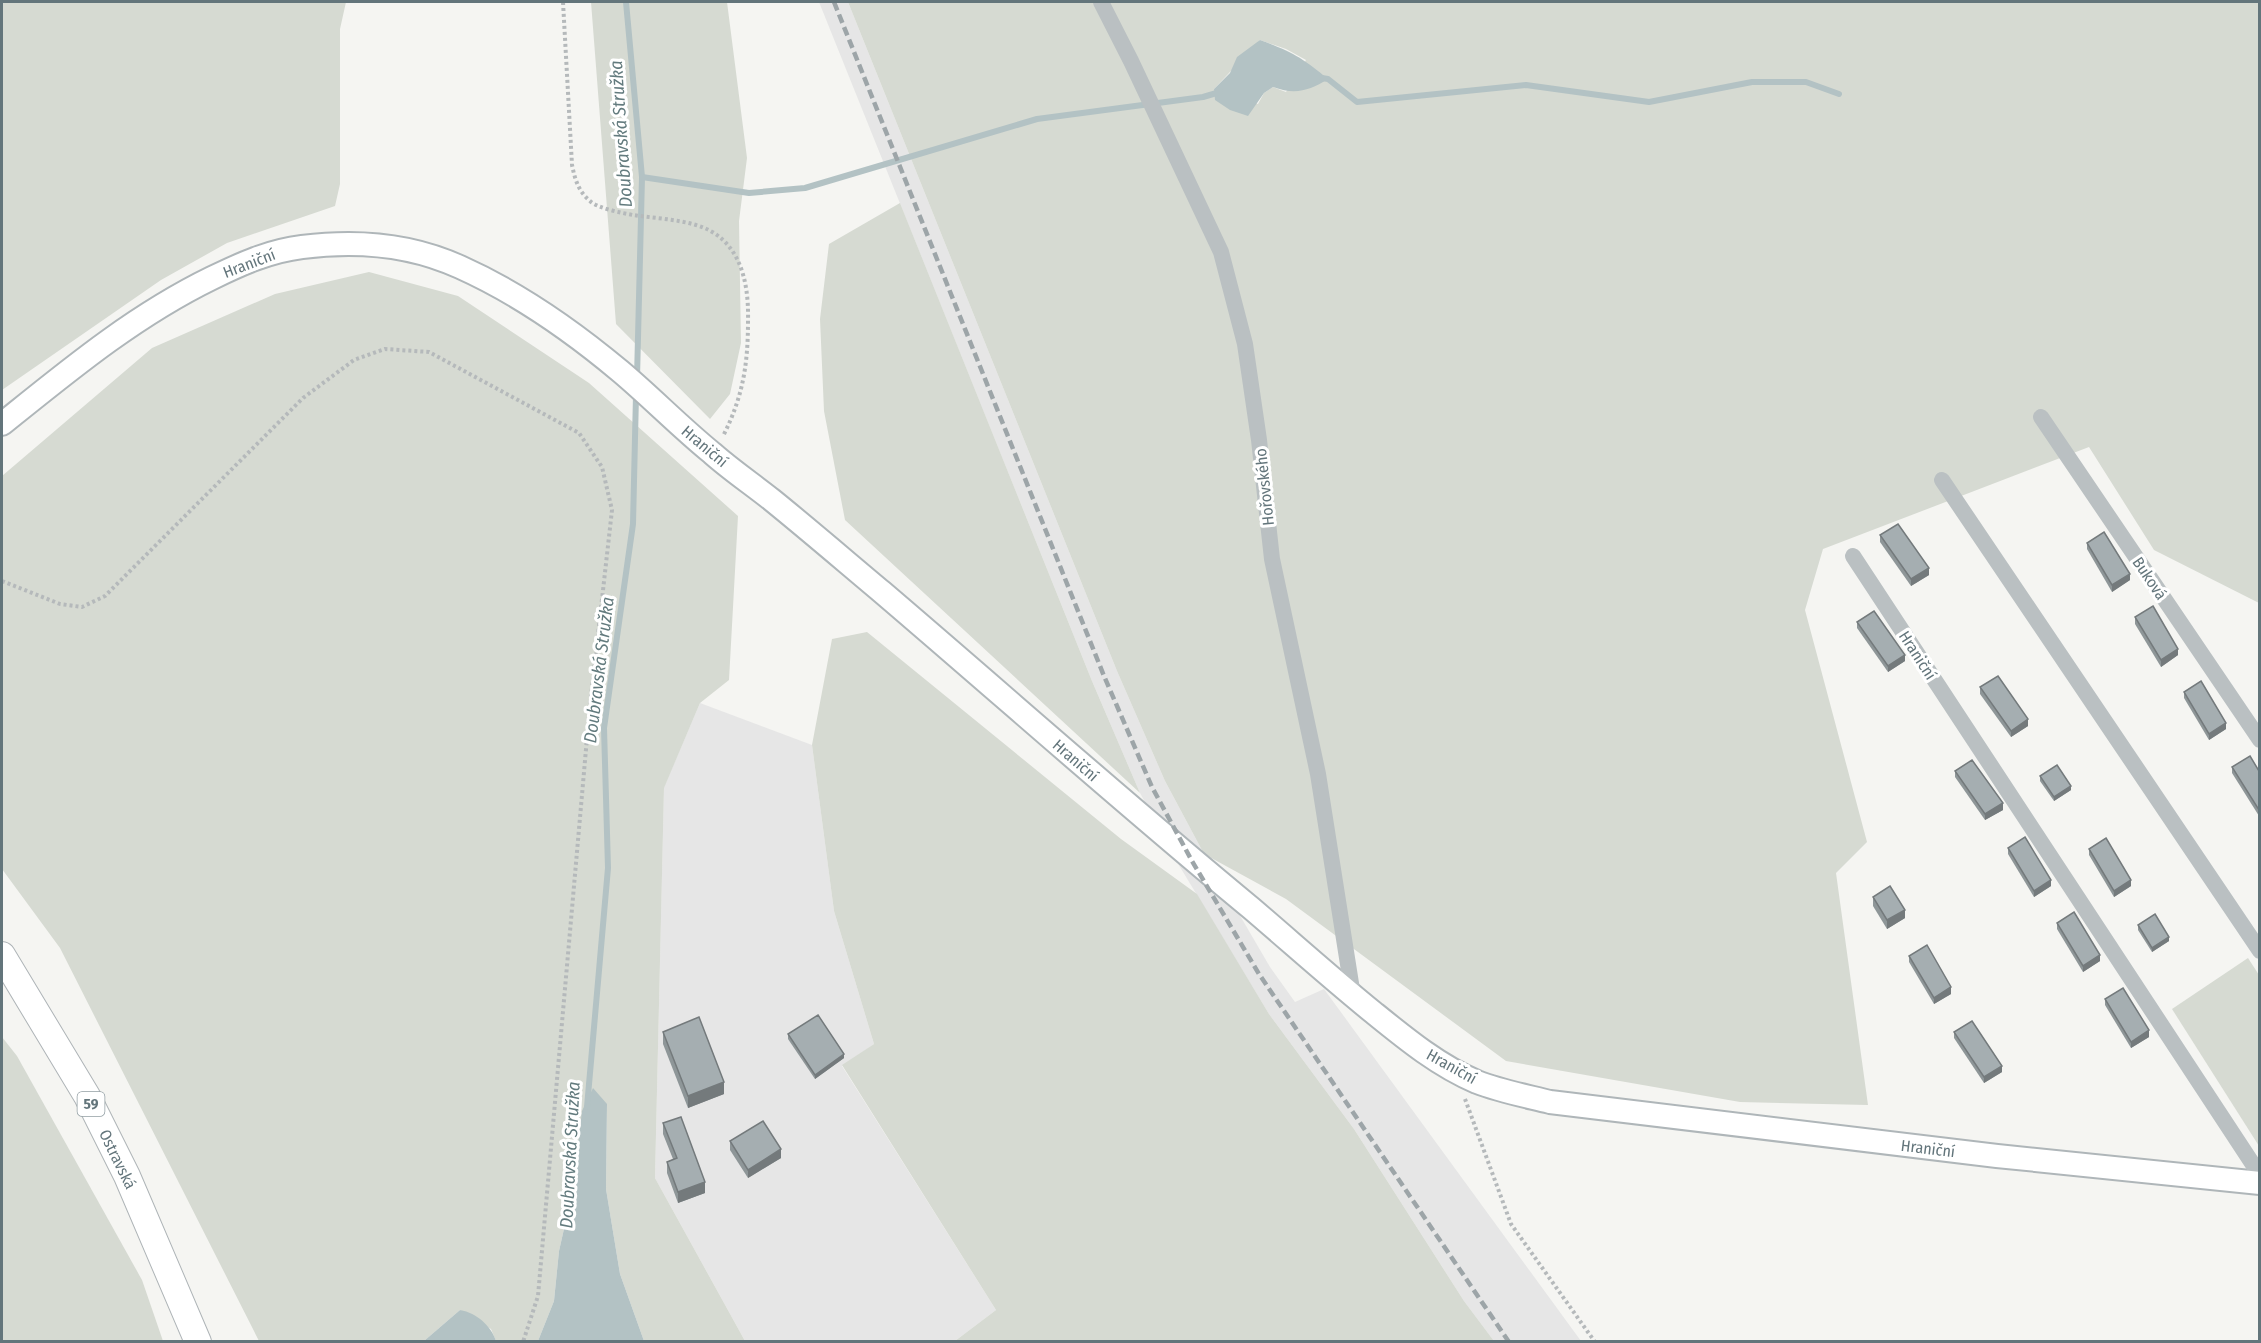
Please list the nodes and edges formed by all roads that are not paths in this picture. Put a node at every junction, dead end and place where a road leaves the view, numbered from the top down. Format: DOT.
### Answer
graph roads {
  1 [pos="1101,2"];
  2 [pos="2042,417"];
  3 [pos="2,424"];
  4 [pos="1942,480"];
  5 [pos="1853,556"];
  6 [pos="2259,740"];
  7 [pos="2259,951"];
  8 [pos="2,955"];
  9 [pos="1353,996"];
  10 [pos="2259,1175"];
  11 [pos="2259,1183"];
  12 [pos="198,1341"];
  1 -- 9 [label="street, Hořovského"];
  2 -- 6 [label="street, Buková"];
  3 -- 9 [label="main road, Hraniční"];
  4 -- 7 [label="street"];
  5 -- 10 [label="street, Hraniční"];
  8 -- 12 [label="main road, Ostravská / 59"];
  9 -- 11 [label="main road, Hraniční"];
}
